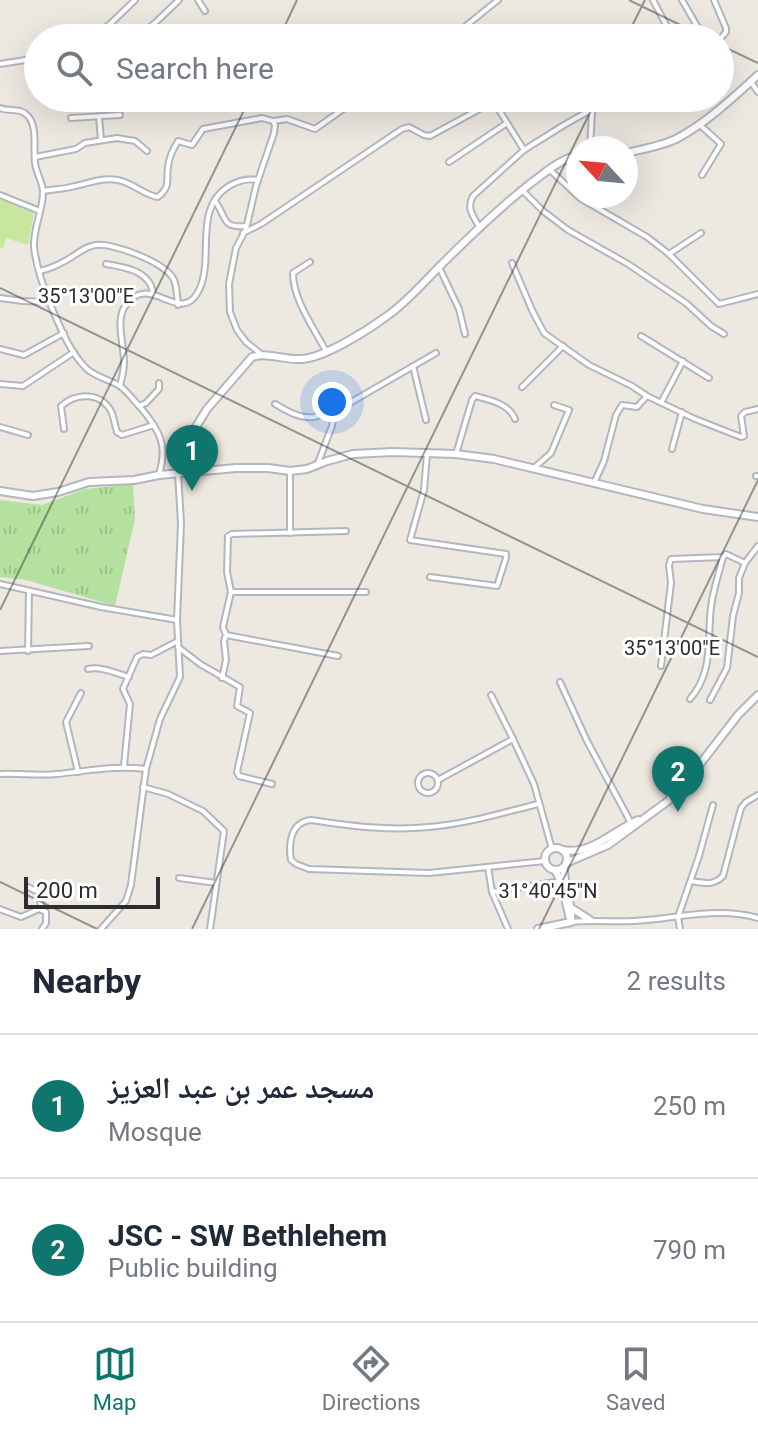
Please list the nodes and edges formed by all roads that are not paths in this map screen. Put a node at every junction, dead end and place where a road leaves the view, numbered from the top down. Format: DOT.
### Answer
graph roads {
  1 [pos="135,0"];
  2 [pos="179,0"];
  3 [pos="198,0"];
  4 [pos="498,0"];
  5 [pos="653,0"];
  6 [pos="682,0"];
  7 [pos="714,0"];
  8 [pos="205,11"];
  9 [pos="110,24"];
  10 [pos="154,24"];
  11 [pos="468,24"];
  12 [pos="666,24"];
  13 [pos="696,24"];
  14 [pos="724,24"];
  15 [pos="24,60"];
  16 [pos="0,64"];
  17 [pos="758,75"];
  18 [pos="751,82"];
  19 [pos="758,92"];
  20 [pos="734,96"];
  21 [pos="1,108"];
  22 [pos="339,112"];
  23 [pos="475,112"];
  24 [pos="500,112"];
  25 [pos="592,112"];
  26 [pos="714,112"];
  27 [pos="120,115"];
  28 [pos="99,117"];
  29 [pos="71,118"];
  30 [pos="273,121"];
  31 [pos="507,123"];
  32 [pos="699,124"];
  33 [pos="591,136"];
  34 [pos="101,140"];
  35 [pos="524,150"];
  36 [pos="638,150"];
  37 [pos="147,151"];
  38 [pos="35,157"];
  39 [pos="566,159"];
  40 [pos="449,162"];
  41 [pos="549,169"];
  42 [pos="702,175"];
  43 [pos="258,180"];
  44 [pos="522,190"];
  45 [pos="43,191"];
  46 [pos="0,195"];
  47 [pos="214,200"];
  48 [pos="40,211"];
  49 [pos="246,226"];
  50 [pos="480,228"];
  51 [pos="243,233"];
  52 [pos="701,233"];
  53 [pos="669,254"];
  54 [pos="310,262"];
  55 [pos="512,263"];
  56 [pos="106,264"];
  57 [pos="439,267"];
  58 [pos="40,271"];
  59 [pos="153,293"];
  60 [pos="758,294"];
  61 [pos="0,298"];
  62 [pos="49,302"];
  63 [pos="178,305"];
  64 [pos="64,333"];
  65 [pos="465,334"];
  66 [pos="724,334"];
  67 [pos="641,336"];
  68 [pos="563,346"];
  69 [pos="0,349"];
  70 [pos="326,351"];
  71 [pos="74,352"];
  72 [pos="436,353"];
  73 [pos="261,354"];
  74 [pos="683,361"];
  75 [pos="413,366"];
  76 [pos="709,378"];
  77 [pos="159,383"];
  78 [pos="0,384"];
  79 [pos="120,386"];
  80 [pos="522,387"];
  81 [pos="647,396"];
  82 [pos="662,402"];
  83 [pos="275,404"];
  84 [pos="554,405"];
  85 [pos="139,406"];
  86 [pos="758,409"];
  87 [pos="334,412"];
  88 [pos="682,412"];
  89 [pos="515,419"];
  90 [pos="426,420"];
  91 [pos="154,425"];
  92 [pos="0,427"];
  93 [pos="64,429"];
  94 [pos="28,435"];
  95 [pos="672,449"];
  96 [pos="427,453"];
  97 [pos="456,454"];
  98 [pos="317,465"];
  99 [pos="533,469"];
  100 [pos="290,471"];
  101 [pos="178,473"];
  102 [pos="159,475"];
  103 [pos="594,483"];
  104 [pos="0,491"];
  105 [pos="757,518"];
  106 [pos="346,531"];
  107 [pos="290,533"];
  108 [pos="758,546"];
  109 [pos="723,557"];
  110 [pos="745,563"];
  111 [pos="430,577"];
  112 [pos="0,584"];
  113 [pos="29,591"];
  114 [pos="231,592"];
  115 [pos="366,592"];
  116 [pos="177,620"];
  117 [pos="226,635"];
  118 [pos="178,644"];
  119 [pos="89,646"];
  120 [pos="0,651"];
  121 [pos="28,651"];
  122 [pos="338,656"];
  123 [pos="661,666"];
  124 [pos="88,669"];
  125 [pos="129,677"];
  126 [pos="222,678"];
  127 [pos="560,682"];
  128 [pos="81,693"];
  129 [pos="491,695"];
  130 [pos="758,695"];
  131 [pos="690,699"];
  132 [pos="710,700"];
  133 [pos="513,739"];
  134 [pos="124,766"];
  135 [pos="146,769"];
  136 [pos="78,772"];
  137 [pos="0,774"];
  138 [pos="438,780"];
  139 [pos="272,784"];
  140 [pos="143,787"];
  141 [pos="758,795"];
  142 [pos="538,804"];
  143 [pos="713,805"];
  144 [pos="645,816"];
  145 [pos="631,823"];
  146 [pos="552,849"];
  147 [pos="562,850"];
  148 [pos="545,861"];
  149 [pos="565,864"];
  150 [pos="488,866"];
  151 [pos="555,870"];
  152 [pos="179,878"];
  153 [pos="561,881"];
  154 [pos="691,881"];
  155 [pos="216,883"];
  156 [pos="28,887"];
  157 [pos="492,892"];
  158 [pos="571,906"];
  159 [pos="0,909"];
  160 [pos="42,910"];
  161 [pos="678,917"];
  162 [pos="758,918"];
  163 [pos="590,920"];
  164 [pos="571,922"];
  165 [pos="104,927"];
  166 [pos="42,929"];
  167 [pos="115,929"];
  168 [pos="210,929"];
  169 [pos="508,929"];
  170 [pos="538,929"];
  171 [pos="680,929"];
  1 -- 9 [label="street"];
  2 -- 10 [label="street"];
  3 -- 8 [label="street"];
  4 -- 11 [label="street"];
  5 -- 12 [label="street"];
  6 -- 13 [label="street"];
  7 -- 14 [label="street"];
  15 -- 16 [label="street"];
  17 -- 18 [label="street"];
  18 -- 19 [label="street"];
  18 -- 20 [label="street"];
  21 -- 38 [label="street"];
  22 -- 30 [label="street"];
  23 -- 51 [label="street"];
  24 -- 31 [label="street"];
  25 -- 33 [label="street"];
  25 -- 35 [label="street"];
  26 -- 32 [label="street"];
  27 -- 28 [label="street"];
  28 -- 29 [label="street"];
  28 -- 34 [label="street"];
  30 -- 43 [label="street"];
  30 -- 45 [label="street"];
  31 -- 35 [label="street"];
  31 -- 40 [label="street"];
  32 -- 36 [label="street"];
  32 -- 42 [label="street"];
  34 -- 37 [label="street"];
  34 -- 38 [label="street"];
  35 -- 50 [label="street"];
  38 -- 45 [label="street"];
  39 -- 41 [label="street"];
  41 -- 44 [label="street"];
  41 -- 53 [label="street"];
  43 -- 47 [label="street"];
  43 -- 49 [label="street"];
  44 -- 50 [label="street"];
  44 -- 66 [label="street"];
  45 -- 48 [label="street"];
  46 -- 48 [label="street"];
  47 -- 49 [label="street"];
  47 -- 63 [label="street"];
  48 -- 58 [label="street"];
  49 -- 51 [label="street"];
  50 -- 57 [label="street"];
  51 -- 73 [label="street"];
  52 -- 53 [label="street"];
  53 -- 60 [label="street"];
  54 -- 70 [label="street"];
  55 -- 68 [label="street"];
  56 -- 59 [label="street"];
  57 -- 65 [label="street"];
  57 -- 70 [label="street"];
  58 -- 62 [label="street"];
  58 -- 63 [label="street"];
  59 -- 63 [label="street"];
  59 -- 79 [label="street"];
  61 -- 62 [label="street"];
  62 -- 64 [label="street"];
  64 -- 69 [label="street"];
  64 -- 71 [label="street"];
  67 -- 74 [label="street"];
  68 -- 80 [label="street"];
  68 -- 81 [label="street"];
  70 -- 73 [label="street"];
  71 -- 78 [label="street"];
  71 -- 79 [label="street"];
  72 -- 75 [label="street"];
  73 -- 101 [label="street"];
  74 -- 76 [label="street"];
  74 -- 82 [label="street"];
  75 -- 87 [label="street"];
  75 -- 90 [label="street"];
  77 -- 85 [label="street"];
  79 -- 85 [label="street"];
  81 -- 82 [label="street"];
  81 -- 103 [label="street"];
  82 -- 88 [label="street"];
  83 -- 87 [label="street"];
  84 -- 99 [label="street"];
  85 -- 91 [label="street"];
  86 -- 88 [label="street"];
  87 -- 98 [label="street"];
  88 -- 95 [label="street"];
  89 -- 97 [label="street"];
  91 -- 93 [label="street"];
  91 -- 102 [label="street"];
  92 -- 94 [label="street"];
  96 -- 97 [label="street"];
  96 -- 98 [label="street"];
  96 -- 111 [label="street"];
  97 -- 99 [label="street"];
  98 -- 100 [label="street"];
  99 -- 103 [label="street"];
  100 -- 101 [label="street"];
  100 -- 107 [label="street"];
  101 -- 102 [label="street"];
  101 -- 116 [label="street"];
  102 -- 104 [label="street"];
  103 -- 105 [label="street"];
  106 -- 107 [label="street"];
  107 -- 114 [label="street"];
  108 -- 110 [label="street"];
  109 -- 110 [label="street"];
  109 -- 123 [label="street"];
  109 -- 131 [label="street"];
  110 -- 132 [label="street"];
  112 -- 113 [label="street"];
  113 -- 116 [label="street"];
  113 -- 121 [label="street"];
  114 -- 115 [label="street"];
  114 -- 117 [label="street"];
  116 -- 118 [label="street"];
  117 -- 122 [label="street"];
  117 -- 126 [label="street"];
  118 -- 125 [label="street"];
  118 -- 126 [label="street"];
  118 -- 135 [label="street"];
  119 -- 121 [label="street"];
  120 -- 121 [label="street"];
  124 -- 125 [label="street"];
  125 -- 134 [label="street"];
  126 -- 139 [label="street"];
  127 -- 145 [label="street"];
  128 -- 136 [label="street"];
  129 -- 133 [label="street"];
  130 -- 144 [label="street"];
  133 -- 138 [label="street"];
  133 -- 142 [label="street"];
  134 -- 135 [label="street"];
  134 -- 136 [label="street"];
  135 -- 140 [label="street"];
  136 -- 137 [label="street"];
  138 -- 138 [label="street"];
  140 -- 155 [label="street"];
  140 -- 165 [label="street"];
  141 -- 154 [label="street"];
  142 -- 146 [label="street"];
  142 -- 150 [label="street"];
  143 -- 154 [label="street"];
  144 -- 145 [label="street"];
  144 -- 149 [label="street"];
  145 -- 147 [label="street"];
  146 -- 147 [label="street"];
  146 -- 148 [label="street"];
  147 -- 149 [label="street"];
  148 -- 150 [label="street"];
  148 -- 151 [label="street"];
  149 -- 151 [label="street"];
  149 -- 158 [label="street"];
  150 -- 157 [label="street"];
  151 -- 153 [label="street"];
  152 -- 155 [label="street"];
  153 -- 157 [label="street"];
  153 -- 164 [label="street"];
  154 -- 161 [label="street"];
  155 -- 168 [label="street"];
  156 -- 160 [label="street"];
  157 -- 169 [label="street"];
  158 -- 163 [label="street"];
  158 -- 164 [label="street"];
  159 -- 160 [label="street"];
  160 -- 166 [label="street"];
  161 -- 162 [label="street"];
  161 -- 163 [label="street"];
  161 -- 171 [label="street"];
  163 -- 164 [label="street"];
  164 -- 170 [label="street"];
  165 -- 167 [label="street"];
}
